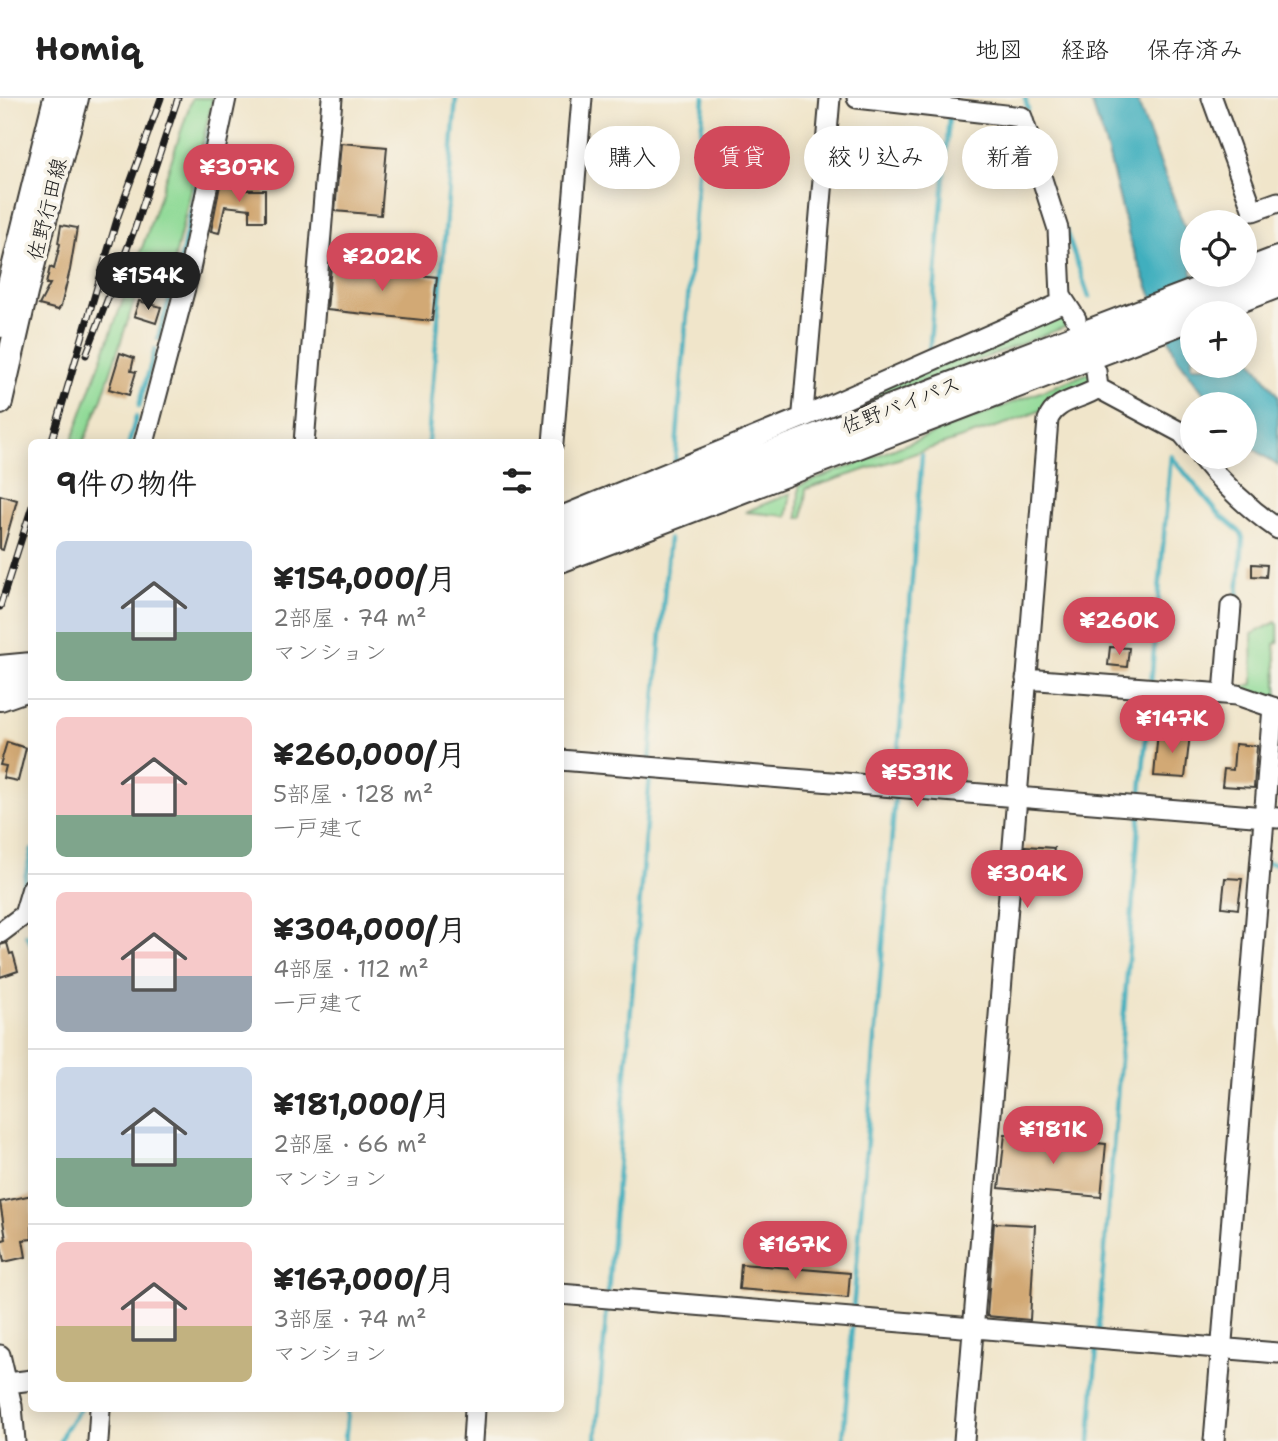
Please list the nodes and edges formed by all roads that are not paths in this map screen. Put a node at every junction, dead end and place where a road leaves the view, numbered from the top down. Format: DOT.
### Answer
graph roads {
  1 [pos="56,98"];
  2 [pos="76,98"];
  3 [pos="226,98"];
  4 [pos="332,98"];
  5 [pos="582,98"];
  6 [pos="830,98"];
  7 [pos="857,98"];
  8 [pos="1212,98"];
  9 [pos="1278,202"];
  10 [pos="1278,261"];
  11 [pos="1257,273"];
  12 [pos="1257,282"];
  13 [pos="1278,283"];
  14 [pos="1228,287"];
  15 [pos="1234,287"];
  16 [pos="11,291"];
  17 [pos="1216,301"];
  18 [pos="1064,302"];
  19 [pos="1076,319"];
  20 [pos="1180,319"];
  21 [pos="0,325"];
  22 [pos="1129,330"];
  23 [pos="0,402"];
  24 [pos="804,417"];
  25 [pos="1180,432"];
  26 [pos="145,439"];
  27 [pos="304,439"];
  28 [pos="552,439"];
  29 [pos="1211,469"];
  30 [pos="564,515"];
  31 [pos="1278,529"];
  32 [pos="564,536"];
  33 [pos="564,556"];
  34 [pos="1231,606"];
  35 [pos="28,653"];
  36 [pos="0,656"];
  37 [pos="28,667"];
  38 [pos="0,670"];
  39 [pos="1026,678"];
  40 [pos="28,685"];
  41 [pos="28,686"];
  42 [pos="0,688"];
  43 [pos="1224,694"];
  44 [pos="0,696"];
  45 [pos="1275,708"];
  46 [pos="564,760"];
  47 [pos="1016,796"];
  48 [pos="1270,818"];
  49 [pos="28,920"];
  50 [pos="0,933"];
  51 [pos="564,1294"];
  52 [pos="974,1327"];
  53 [pos="1222,1349"];
  54 [pos="1278,1353"];
  55 [pos="0,1354"];
  56 [pos="28,1380"];
  57 [pos="8,1383"];
  58 [pos="100,1412"];
  59 [pos="475,1412"];
  60 [pos="15,1441"];
  61 [pos="98,1441"];
  62 [pos="473,1441"];
  63 [pos="964,1441"];
  64 [pos="1214,1441"];
  1 -- 16 [label="main road, 佐野行田線"];
  2 -- 16 [label="main road, 佐野行田線"];
  3 -- 26 [label="street"];
  4 -- 27 [label="street"];
  5 -- 28 [label="street"];
  6 -- 24 [label="street"];
  7 -- 18 [label="street"];
  8 -- 9 [label="street"];
  10 -- 11 [label="highway, 佐野バイパス"];
  12 -- 13 [label="highway, 佐野バイパス"];
  14 -- 22 [label="highway, 佐野バイパス"];
  15 -- 17 [label="highway, 佐野バイパス"];
  16 -- 21 [label="main road, 佐野行田線"];
  16 -- 23 [label="main road, 佐野行田線"];
  18 -- 19 [label="street"];
  18 -- 24 [label="street"];
  20 -- 22 [label="highway, 佐野バイパス"];
  22 -- 32 [label="highway, 佐野バイパス"];
  22 -- 33 [label="highway, 佐野バイパス"];
  24 -- 30 [label="street"];
  25 -- 39 [label="street"];
  29 -- 31 [label="street"];
  34 -- 43 [label="street"];
  35 -- 36 [label="highway"];
  37 -- 38 [label="highway"];
  39 -- 43 [label="street"];
  39 -- 47 [label="street"];
  40 -- 42 [label="highway"];
  41 -- 44 [label="highway"];
  43 -- 45 [label="street"];
  45 -- 48 [label="street"];
  46 -- 47 [label="street"];
  47 -- 48 [label="street"];
  47 -- 52 [label="street"];
  48 -- 53 [label="street"];
  49 -- 50 [label="street"];
  51 -- 52 [label="street"];
  52 -- 53 [label="street"];
  52 -- 63 [label="street"];
  53 -- 54 [label="street"];
  53 -- 64 [label="street"];
  55 -- 57 [label="street"];
  56 -- 57 [label="street"];
  57 -- 60 [label="street"];
  58 -- 61 [label="street"];
  59 -- 62 [label="street"];
}
